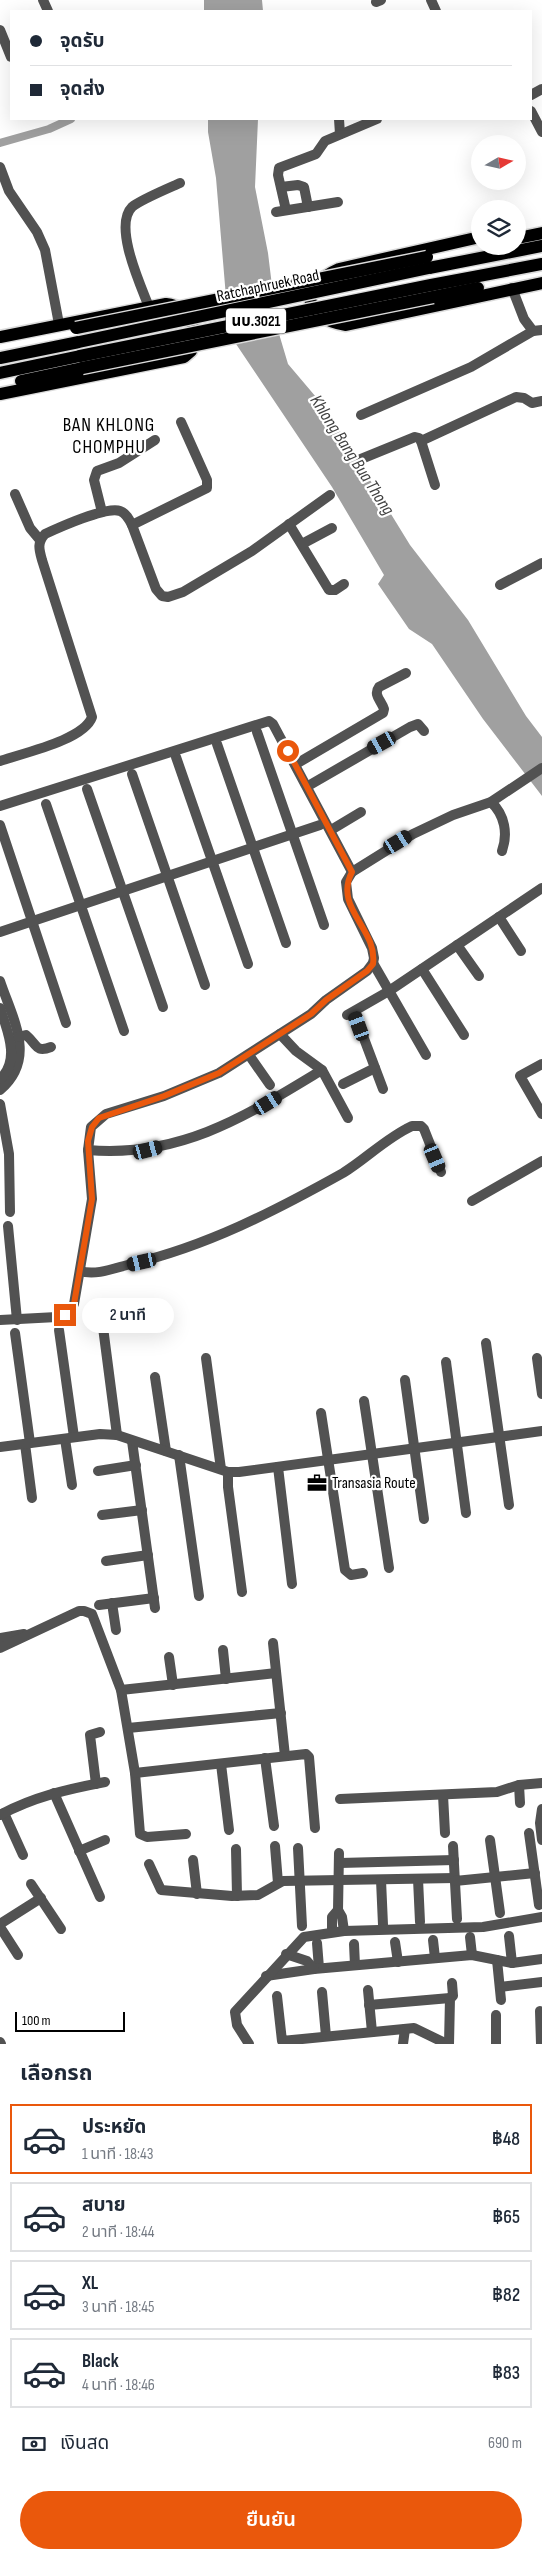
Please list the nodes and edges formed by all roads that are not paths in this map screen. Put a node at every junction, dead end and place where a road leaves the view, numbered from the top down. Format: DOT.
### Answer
graph roads {
  1 [pos="0,30"];
  2 [pos="10,55"];
  3 [pos="532,113"];
  4 [pos="339,120"];
  5 [pos="375,120"];
  6 [pos="542,132"];
  7 [pos="340,134"];
  8 [pos="0,167"];
  9 [pos="180,183"];
  10 [pos="280,187"];
  11 [pos="4,193"];
  12 [pos="338,202"];
  13 [pos="308,207"];
  14 [pos="542,225"];
  15 [pos="526,228"];
  16 [pos="542,233"];
  17 [pos="526,236"];
  18 [pos="471,240"];
  19 [pos="542,246"];
  20 [pos="471,249"];
  21 [pos="428,263"];
  22 [pos="542,264"];
  23 [pos="542,276"];
  24 [pos="542,283"];
  25 [pos="512,288"];
  26 [pos="432,291"];
  27 [pos="149,307"];
  28 [pos="59,324"];
  29 [pos="538,331"];
  30 [pos="0,337"];
  31 [pos="0,345"];
  32 [pos="0,358"];
  33 [pos="81,362"];
  34 [pos="0,373"];
  35 [pos="0,386"];
  36 [pos="0,394"];
  37 [pos="542,401"];
  38 [pos="361,415"];
  39 [pos="181,422"];
  40 [pos="155,440"];
  41 [pos="421,441"];
  42 [pos="361,459"];
  43 [pos="435,486"];
  44 [pos="15,494"];
  45 [pos="330,495"];
  46 [pos="102,512"];
  47 [pos="289,524"];
  48 [pos="132,525"];
  49 [pos="332,528"];
  50 [pos="40,540"];
  51 [pos="302,544"];
  52 [pos="542,563"];
  53 [pos="344,584"];
  54 [pos="500,585"];
  55 [pos="406,673"];
  56 [pos="424,731"];
  57 [pos="257,732"];
  58 [pos="217,744"];
  59 [pos="176,758"];
  60 [pos="0,761"];
  61 [pos="296,764"];
  62 [pos="542,768"];
  63 [pos="132,774"];
  64 [pos="308,786"];
  65 [pos="87,789"];
  66 [pos="491,802"];
  67 [pos="46,804"];
  68 [pos="0,806"];
  69 [pos="361,812"];
  70 [pos="0,825"];
  71 [pos="320,825"];
  72 [pos="331,830"];
  73 [pos="293,835"];
  74 [pos="253,848"];
  75 [pos="502,851"];
  76 [pos="212,862"];
  77 [pos="352,872"];
  78 [pos="168,877"];
  79 [pos="541,890"];
  80 [pos="122,892"];
  81 [pos="81,905"];
  82 [pos="499,917"];
  83 [pos="32,921"];
  84 [pos="324,925"];
  85 [pos="0,932"];
  86 [pos="286,943"];
  87 [pos="458,945"];
  88 [pos="521,951"];
  89 [pos="248,964"];
  90 [pos="373,964"];
  91 [pos="422,969"];
  92 [pos="479,976"];
  93 [pos="0,981"];
  94 [pos="205,985"];
  95 [pos="389,991"];
  96 [pos="163,1007"];
  97 [pos="0,1008"];
  98 [pos="66,1023"];
  99 [pos="124,1031"];
  100 [pos="280,1034"];
  101 [pos="464,1035"];
  102 [pos="18,1037"];
  103 [pos="51,1047"];
  104 [pos="250,1055"];
  105 [pos="426,1055"];
  106 [pos="542,1064"];
  107 [pos="375,1068"];
  108 [pos="322,1070"];
  109 [pos="0,1079"];
  110 [pos="343,1084"];
  111 [pos="270,1085"];
  112 [pos="382,1089"];
  113 [pos="0,1090"];
  114 [pos="0,1104"];
  115 [pos="542,1114"];
  116 [pos="348,1118"];
  117 [pos="88,1150"];
  118 [pos="542,1160"];
  119 [pos="441,1172"];
  120 [pos="472,1201"];
  121 [pos="10,1212"];
  122 [pos="8,1226"];
  123 [pos="80,1271"];
  124 [pos="101,1312"];
  125 [pos="0,1320"];
  126 [pos="17,1320"];
  127 [pos="59,1330"];
  128 [pos="14,1333"];
  129 [pos="486,1343"];
  130 [pos="206,1358"];
  131 [pos="537,1358"];
  132 [pos="446,1362"];
  133 [pos="155,1377"];
  134 [pos="405,1380"];
  135 [pos="542,1394"];
  136 [pos="364,1402"];
  137 [pos="320,1413"];
  138 [pos="542,1431"];
  139 [pos="117,1435"];
  140 [pos="69,1438"];
  141 [pos="500,1438"];
  142 [pos="132,1441"];
  143 [pos="457,1443"];
  144 [pos="27,1444"];
  145 [pos="0,1448"];
  146 [pos="414,1449"];
  147 [pos="166,1451"];
  148 [pos="179,1455"];
  149 [pos="372,1455"];
  150 [pos="328,1461"];
  151 [pos="136,1465"];
  152 [pos="278,1466"];
  153 [pos="224,1470"];
  154 [pos="98,1471"];
  155 [pos="72,1486"];
  156 [pos="32,1498"];
  157 [pos="510,1506"];
  158 [pos="142,1510"];
  159 [pos="466,1513"];
  160 [pos="102,1516"];
  161 [pos="424,1519"];
  162 [pos="148,1555"];
  163 [pos="106,1561"];
  164 [pos="389,1568"];
  165 [pos="363,1572"];
  166 [pos="292,1584"];
  167 [pos="242,1592"];
  168 [pos="199,1596"];
  169 [pos="112,1603"];
  170 [pos="99,1605"];
  171 [pos="116,1630"];
  172 [pos="28,1633"];
  173 [pos="0,1638"];
  174 [pos="273,1643"];
  175 [pos="0,1648"];
  176 [pos="223,1650"];
  177 [pos="169,1656"];
  178 [pos="276,1674"];
  179 [pos="226,1679"];
  180 [pos="173,1685"];
  181 [pos="121,1690"];
  182 [pos="280,1713"];
  183 [pos="128,1728"];
  184 [pos="100,1732"];
  185 [pos="285,1756"];
  186 [pos="265,1758"];
  187 [pos="220,1764"];
  188 [pos="135,1773"];
  189 [pos="542,1783"];
  190 [pos="519,1785"];
  191 [pos="54,1793"];
  192 [pos="443,1795"];
  193 [pos="340,1799"];
  194 [pos="520,1803"];
  195 [pos="542,1809"];
  196 [pos="2,1814"];
  197 [pos="274,1826"];
  198 [pos="315,1828"];
  199 [pos="229,1830"];
  200 [pos="445,1833"];
  201 [pos="529,1833"];
  202 [pos="186,1834"];
  203 [pos="105,1840"];
  204 [pos="490,1840"];
  205 [pos="542,1840"];
  206 [pos="275,1846"];
  207 [pos="453,1846"];
  208 [pos="298,1848"];
  209 [pos="236,1849"];
  210 [pos="80,1850"];
  211 [pos="23,1855"];
  212 [pos="193,1860"];
  213 [pos="454,1860"];
  214 [pos="149,1864"];
  215 [pos="535,1873"];
  216 [pos="495,1877"];
  217 [pos="418,1879"];
  218 [pos="381,1880"];
  219 [pos="455,1880"];
  220 [pos="299,1881"];
  221 [pos="340,1882"];
  222 [pos="278,1883"];
  223 [pos="31,1884"];
  224 [pos="198,1894"];
  225 [pos="100,1896"];
  226 [pos="237,1896"];
  227 [pos="41,1898"];
  228 [pos="539,1905"];
  229 [pos="338,1910"];
  230 [pos="500,1913"];
  231 [pos="542,1917"];
  232 [pos="457,1918"];
  233 [pos="420,1922"];
  234 [pos="383,1925"];
  235 [pos="0,1926"];
  236 [pos="302,1926"];
  237 [pos="61,1929"];
  238 [pos="344,1931"];
  239 [pos="332,1932"];
  240 [pos="509,1936"];
  241 [pos="470,1937"];
  242 [pos="433,1940"];
  243 [pos="395,1942"];
  244 [pos="317,1943"];
  245 [pos="354,1944"];
  246 [pos="286,1954"];
  247 [pos="472,1955"];
  248 [pos="18,1956"];
  249 [pos="436,1958"];
  250 [pos="542,1959"];
  251 [pos="497,1960"];
  252 [pos="398,1962"];
  253 [pos="512,1963"];
  254 [pos="355,1965"];
  255 [pos="317,1968"];
  256 [pos="266,1976"];
  257 [pos="542,1982"];
  258 [pos="452,1984"];
  259 [pos="500,1987"];
  260 [pos="368,1990"];
  261 [pos="322,1992"];
  262 [pos="277,1996"];
  263 [pos="450,1998"];
  264 [pos="501,2000"];
  265 [pos="370,2005"];
  266 [pos="540,2011"];
  267 [pos="496,2015"];
  268 [pos="405,2029"];
  269 [pos="372,2032"];
  270 [pos="326,2036"];
  271 [pos="357,2039"];
  272 [pos="311,2041"];
  273 [pos="282,2042"];
  274 [pos="249,2044"];
  275 [pos="403,2044"];
  276 [pos="448,2044"];
  277 [pos="496,2044"];
  278 [pos="541,2044"];
  1 -- 2 [label="street"];
  3 -- 6 [label="street"];
  4 -- 7 [label="street"];
  5 -- 7 [label="street"];
  7 -- 10 [label="street"];
  8 -- 11 [label="street"];
  9 -- 27 [label="street"];
  10 -- 13 [label="street"];
  10 -- 13 [label="street"];
  11 -- 28 [label="street"];
  12 -- 13 [label="street"];
  14 -- 15 [label="main road"];
  16 -- 17 [label="main road"];
  18 -- 25 [label="main road"];
  19 -- 21 [label="main road, Ratchaphruek Road / นบ.3021"];
  20 -- 21 [label="main road, Ratchaphruek Road / นบ.3021"];
  21 -- 31 [label="main road, Ratchaphruek Road / นบ.3021, bridge"];
  21 -- 32 [label="main road, Ratchaphruek Road / นบ.3021, bridge"];
  22 -- 26 [label="main road, Ratchaphruek Road / นบ.3021"];
  23 -- 26 [label="main road, Ratchaphruek Road / นบ.3021"];
  24 -- 25 [label="main road"];
  25 -- 29 [label="street"];
  26 -- 33 [label="main road, Ratchaphruek Road / นบ.3021, bridge"];
  27 -- 28 [label="main road"];
  27 -- 36 [label="main road"];
  28 -- 30 [label="main road"];
  29 -- 38 [label="street"];
  33 -- 34 [label="main road, Ratchaphruek Road / นบ.3021"];
  33 -- 35 [label="main road, Ratchaphruek Road / นบ.3021"];
  37 -- 41 [label="street"];
  39 -- 48 [label="street"];
  40 -- 46 [label="street"];
  41 -- 42 [label="street"];
  41 -- 43 [label="street"];
  44 -- 50 [label="street"];
  45 -- 47 [label="street"];
  46 -- 48 [label="street"];
  46 -- 50 [label="street"];
  47 -- 48 [label="street"];
  47 -- 51 [label="street"];
  49 -- 51 [label="street"];
  50 -- 60 [label="street"];
  51 -- 53 [label="street"];
  52 -- 54 [label="street"];
  55 -- 61 [label="street"];
  56 -- 64 [label="street"];
  57 -- 73 [label="street"];
  58 -- 74 [label="street"];
  59 -- 76 [label="street"];
  61 -- 64 [label="street"];
  61 -- 68 [label="street"];
  62 -- 66 [label="street"];
  63 -- 78 [label="street"];
  64 -- 72 [label="street"];
  65 -- 80 [label="street"];
  66 -- 75 [label="street"];
  66 -- 77 [label="street"];
  67 -- 81 [label="street"];
  69 -- 72 [label="street"];
  70 -- 83 [label="street"];
  71 -- 73 [label="street"];
  72 -- 77 [label="street"];
  73 -- 74 [label="street"];
  73 -- 84 [label="street"];
  74 -- 76 [label="street"];
  74 -- 86 [label="street"];
  76 -- 78 [label="street"];
  76 -- 89 [label="street"];
  77 -- 90 [label="street"];
  78 -- 80 [label="street"];
  78 -- 94 [label="street"];
  79 -- 82 [label="street"];
  80 -- 81 [label="street"];
  80 -- 96 [label="street"];
  81 -- 83 [label="street"];
  81 -- 99 [label="street"];
  82 -- 87 [label="street"];
  82 -- 88 [label="street"];
  83 -- 85 [label="street"];
  83 -- 98 [label="street"];
  87 -- 91 [label="street"];
  87 -- 92 [label="street"];
  90 -- 95 [label="street"];
  90 -- 100 [label="street"];
  91 -- 95 [label="street"];
  91 -- 101 [label="street"];
  93 -- 102 [label="street"];
  95 -- 105 [label="street"];
  95 -- 107 [label="street"];
  97 -- 109 [label="street"];
  100 -- 104 [label="street"];
  100 -- 108 [label="street"];
  102 -- 103 [label="street"];
  102 -- 113 [label="street"];
  104 -- 111 [label="street"];
  104 -- 117 [label="street"];
  106 -- 115 [label="street"];
  107 -- 110 [label="street"];
  107 -- 112 [label="street"];
  108 -- 116 [label="street"];
  108 -- 117 [label="street"];
  114 -- 121 [label="street"];
  117 -- 123 [label="street"];
  118 -- 120 [label="street"];
  119 -- 123 [label="street"];
  122 -- 126 [label="street"];
  123 -- 126 [label="street"];
  124 -- 139 [label="street"];
  125 -- 126 [label="street"];
  127 -- 140 [label="street"];
  128 -- 144 [label="street"];
  129 -- 141 [label="street"];
  130 -- 153 [label="street"];
  131 -- 135 [label="street"];
  132 -- 143 [label="street"];
  133 -- 147 [label="street"];
  134 -- 146 [label="street"];
  136 -- 149 [label="street"];
  137 -- 150 [label="street"];
  138 -- 141 [label="street"];
  139 -- 140 [label="street"];
  139 -- 142 [label="street"];
  140 -- 144 [label="street"];
  140 -- 155 [label="street"];
  141 -- 143 [label="street"];
  141 -- 157 [label="street"];
  142 -- 147 [label="street"];
  142 -- 151 [label="street"];
  143 -- 146 [label="street"];
  143 -- 159 [label="street"];
  144 -- 145 [label="street"];
  144 -- 156 [label="street"];
  146 -- 149 [label="street"];
  146 -- 161 [label="street"];
  147 -- 148 [label="street"];
  148 -- 153 [label="street"];
  148 -- 168 [label="street"];
  149 -- 150 [label="street"];
  149 -- 164 [label="street"];
  150 -- 152 [label="street"];
  150 -- 165 [label="street"];
  151 -- 154 [label="street"];
  151 -- 158 [label="street"];
  152 -- 153 [label="street"];
  152 -- 166 [label="street"];
  153 -- 167 [label="street"];
  158 -- 160 [label="street"];
  158 -- 162 [label="street"];
  162 -- 163 [label="street"];
  162 -- 169 [label="street"];
  169 -- 170 [label="street"];
  169 -- 171 [label="street"];
  172 -- 173 [label="street"];
  172 -- 175 [label="street"];
  172 -- 181 [label="street"];
  174 -- 178 [label="street"];
  176 -- 179 [label="street"];
  177 -- 180 [label="street"];
  178 -- 179 [label="street"];
  178 -- 182 [label="street"];
  179 -- 180 [label="street"];
  180 -- 181 [label="street"];
  181 -- 183 [label="street"];
  182 -- 183 [label="street"];
  182 -- 185 [label="street"];
  183 -- 188 [label="street"];
  184 -- 191 [label="street"];
  185 -- 186 [label="street"];
  185 -- 198 [label="street"];
  186 -- 187 [label="street"];
  186 -- 197 [label="street"];
  187 -- 188 [label="street"];
  187 -- 199 [label="street"];
  188 -- 202 [label="street"];
  189 -- 190 [label="street"];
  190 -- 192 [label="street"];
  190 -- 194 [label="street"];
  191 -- 196 [label="street"];
  191 -- 210 [label="street"];
  192 -- 193 [label="street"];
  192 -- 200 [label="street"];
  195 -- 205 [label="street"];
  196 -- 211 [label="street"];
  201 -- 215 [label="street"];
  203 -- 210 [label="street"];
  204 -- 216 [label="street"];
  206 -- 222 [label="street"];
  207 -- 213 [label="street"];
  208 -- 220 [label="street"];
  209 -- 226 [label="street"];
  210 -- 225 [label="street"];
  212 -- 224 [label="street"];
  213 -- 219 [label="street"];
  213 -- 221 [label="street"];
  214 -- 224 [label="street"];
  215 -- 216 [label="street"];
  215 -- 228 [label="street"];
  216 -- 219 [label="street"];
  216 -- 230 [label="street"];
  217 -- 218 [label="street"];
  217 -- 219 [label="street"];
  217 -- 233 [label="street"];
  218 -- 221 [label="street"];
  218 -- 234 [label="street"];
  219 -- 232 [label="street"];
  220 -- 221 [label="street"];
  220 -- 222 [label="street"];
  220 -- 236 [label="street"];
  221 -- 229 [label="street"];
  222 -- 226 [label="street"];
  223 -- 227 [label="street"];
  224 -- 226 [label="street"];
  227 -- 235 [label="street"];
  227 -- 237 [label="street"];
  229 -- 238 [label="street"];
  229 -- 239 [label="street"];
  231 -- 238 [label="street"];
  235 -- 248 [label="street"];
  238 -- 239 [label="street"];
  239 -- 246 [label="street"];
  240 -- 253 [label="street"];
  241 -- 247 [label="street"];
  242 -- 249 [label="street"];
  243 -- 252 [label="street"];
  244 -- 255 [label="street"];
  245 -- 254 [label="street"];
  246 -- 255 [label="street"];
  246 -- 256 [label="street"];
  247 -- 249 [label="street"];
  247 -- 251 [label="street"];
  249 -- 252 [label="street"];
  250 -- 253 [label="street"];
  251 -- 253 [label="street"];
  251 -- 259 [label="street"];
  252 -- 254 [label="street"];
  254 -- 255 [label="street"];
  255 -- 256 [label="street"];
  256 -- 274 [label="street"];
  257 -- 259 [label="street"];
  258 -- 263 [label="street"];
  259 -- 264 [label="street"];
  260 -- 265 [label="street"];
  261 -- 270 [label="street"];
  262 -- 273 [label="street"];
  263 -- 265 [label="street"];
  263 -- 276 [label="street"];
  265 -- 269 [label="street"];
  266 -- 278 [label="street"];
  267 -- 277 [label="street"];
  268 -- 269 [label="street"];
  268 -- 275 [label="street"];
  268 -- 276 [label="street"];
  269 -- 271 [label="street"];
  270 -- 271 [label="street"];
  270 -- 272 [label="street"];
  272 -- 273 [label="street"];
}
